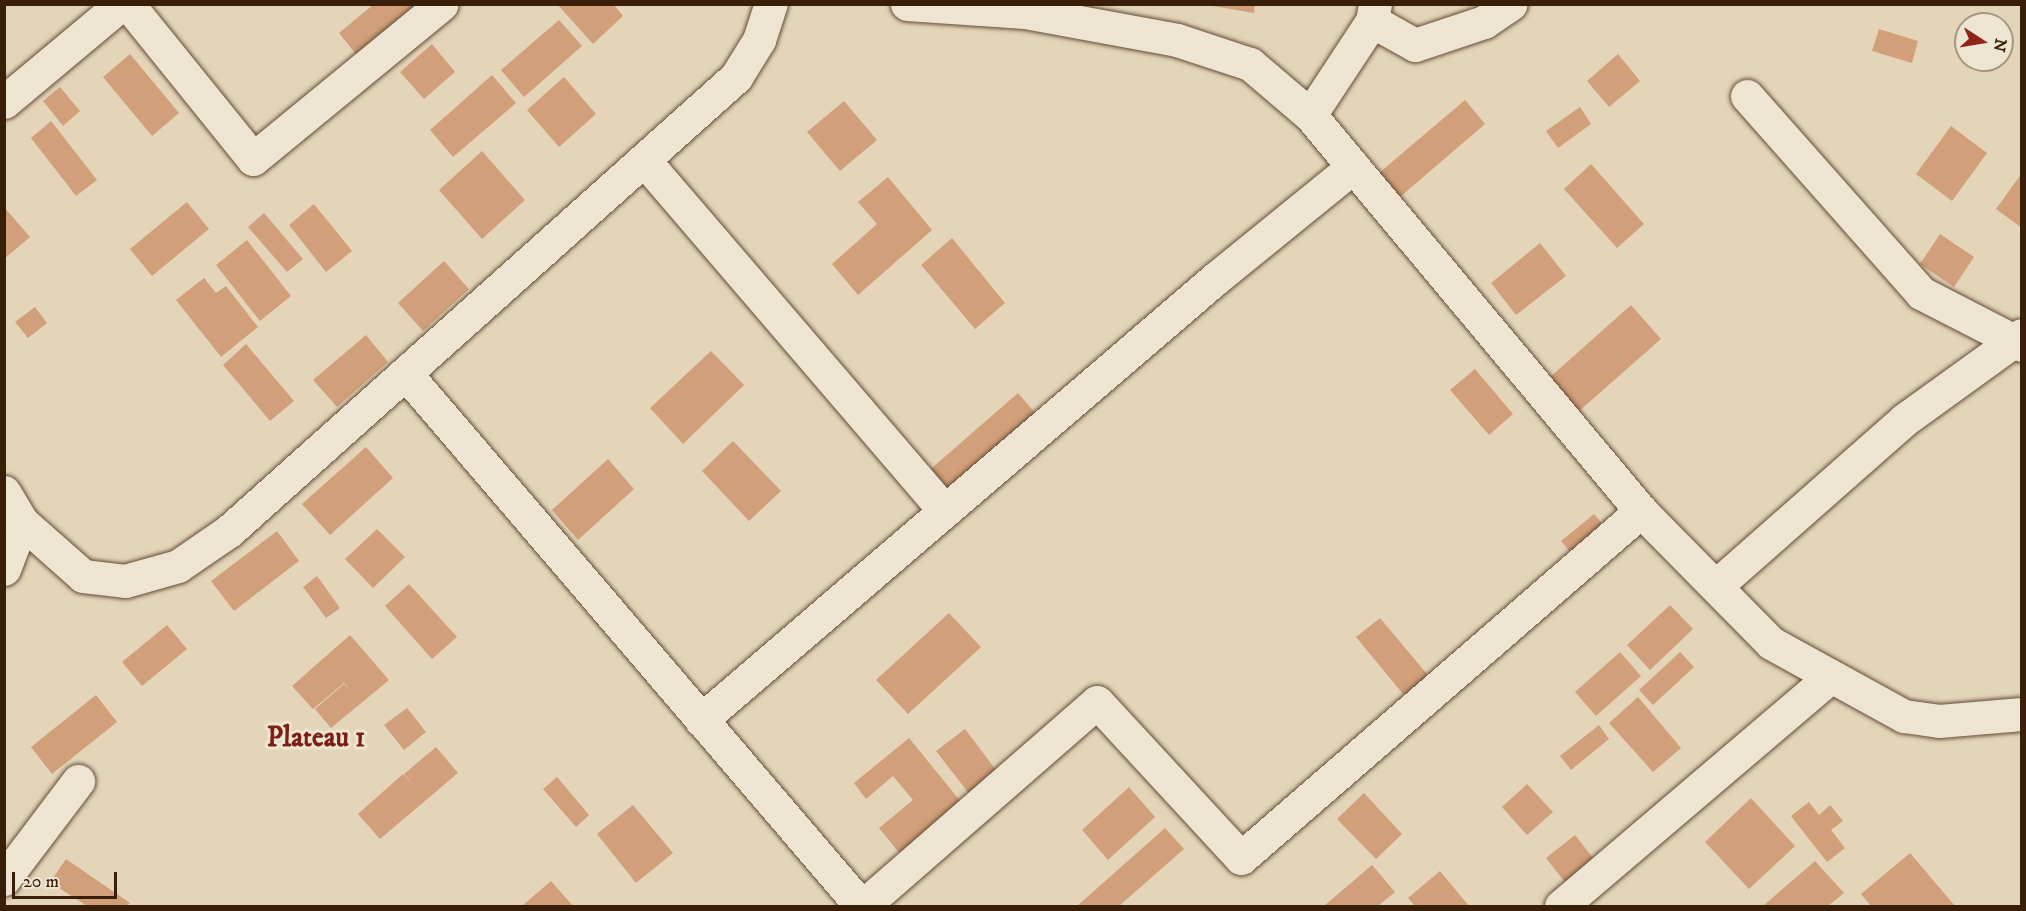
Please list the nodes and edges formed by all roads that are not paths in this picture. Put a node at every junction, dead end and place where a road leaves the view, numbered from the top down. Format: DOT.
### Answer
graph roads {
  1 [pos="121,4"];
  2 [pos="128,4"];
  3 [pos="442,4"];
  4 [pos="771,4"];
  5 [pos="906,4"];
  6 [pos="1511,4"];
  7 [pos="1025,8"];
  8 [pos="1374,13"];
  9 [pos="1747,96"];
  10 [pos="4,102"];
  11 [pos="1310,115"];
  12 [pos="644,160"];
  13 [pos="1353,167"];
  14 [pos="2020,341"];
  15 [pos="406,374"];
  16 [pos="4,492"];
  17 [pos="945,510"];
  18 [pos="1641,511"];
  19 [pos="22,522"];
  20 [pos="4,569"];
  21 [pos="1717,585"];
  22 [pos="1830,677"];
  23 [pos="2022,714"];
  24 [pos="701,720"];
  25 [pos="78,781"];
  26 [pos="4,879"];
  27 [pos="862,906"];
  28 [pos="1561,906"];
  1 -- 10 [label="street"];
  2 -- 3 [label="street"];
  4 -- 12 [label="street"];
  5 -- 7 [label="street"];
  6 -- 8 [label="street"];
  7 -- 11 [label="street"];
  8 -- 11 [label="street"];
  9 -- 14 [label="street"];
  11 -- 13 [label="street"];
  12 -- 15 [label="street"];
  12 -- 17 [label="street"];
  13 -- 17 [label="street"];
  13 -- 18 [label="street"];
  14 -- 21 [label="street"];
  15 -- 19 [label="street"];
  15 -- 24 [label="street"];
  16 -- 19 [label="street"];
  17 -- 24 [label="street"];
  18 -- 21 [label="street"];
  18 -- 27 [label="street"];
  19 -- 20 [label="street"];
  21 -- 22 [label="street"];
  22 -- 23 [label="street"];
  22 -- 28 [label="street"];
  24 -- 27 [label="street"];
  25 -- 26 [label="street"];
}
